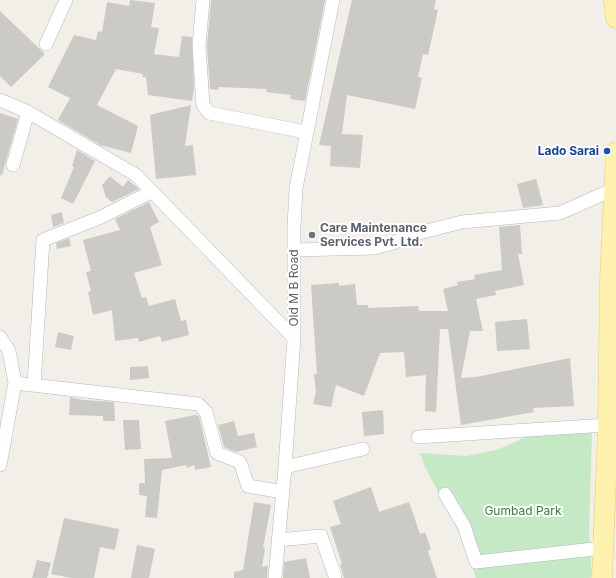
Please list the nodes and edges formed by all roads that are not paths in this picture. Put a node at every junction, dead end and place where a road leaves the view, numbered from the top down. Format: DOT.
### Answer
graph roads {
  1 [pos="66,0"];
  2 [pos="203,0"];
  3 [pos="333,0"];
  4 [pos="614,0"];
  5 [pos="616,18"];
  6 [pos="46,44"];
  7 [pos="0,100"];
  8 [pos="28,112"];
  9 [pos="306,132"];
  10 [pos="616,152"];
  11 [pos="13,165"];
  12 [pos="614,189"];
  13 [pos="151,192"];
  14 [pos="294,250"];
  15 [pos="0,337"];
  16 [pos="294,338"];
  17 [pos="15,383"];
  18 [pos="34,386"];
  19 [pos="610,419"];
  20 [pos="418,436"];
  21 [pos="363,449"];
  22 [pos="0,465"];
  23 [pos="285,467"];
  24 [pos="283,492"];
  25 [pos="445,494"];
  26 [pos="278,540"];
  27 [pos="603,548"];
  28 [pos="335,576"];
  29 [pos="275,578"];
  30 [pos="602,578"];
  1 -- 6 [label="street"];
  2 -- 9 [label="street"];
  3 -- 9 [label="street, Old M B Road"];
  4 -- 5 [label="main road"];
  7 -- 8 [label="street"];
  8 -- 11 [label="street"];
  8 -- 13 [label="street"];
  9 -- 14 [label="street, Old M B Road"];
  10 -- 12 [label="main road"];
  12 -- 14 [label="street"];
  12 -- 19 [label="main road"];
  13 -- 16 [label="street"];
  13 -- 18 [label="street"];
  14 -- 16 [label="street, Old M B Road"];
  15 -- 17 [label="street"];
  16 -- 23 [label="street, Old M B Road"];
  17 -- 18 [label="street"];
  17 -- 22 [label="street"];
  18 -- 24 [label="street"];
  19 -- 20 [label="street"];
  19 -- 27 [label="main road"];
  21 -- 23 [label="street"];
  23 -- 24 [label="street, Old M B Road"];
  24 -- 26 [label="street, Old M B Road"];
  25 -- 27 [label="street"];
  26 -- 28 [label="street"];
  26 -- 29 [label="street, Old M B Road"];
  27 -- 30 [label="main road"];
}
